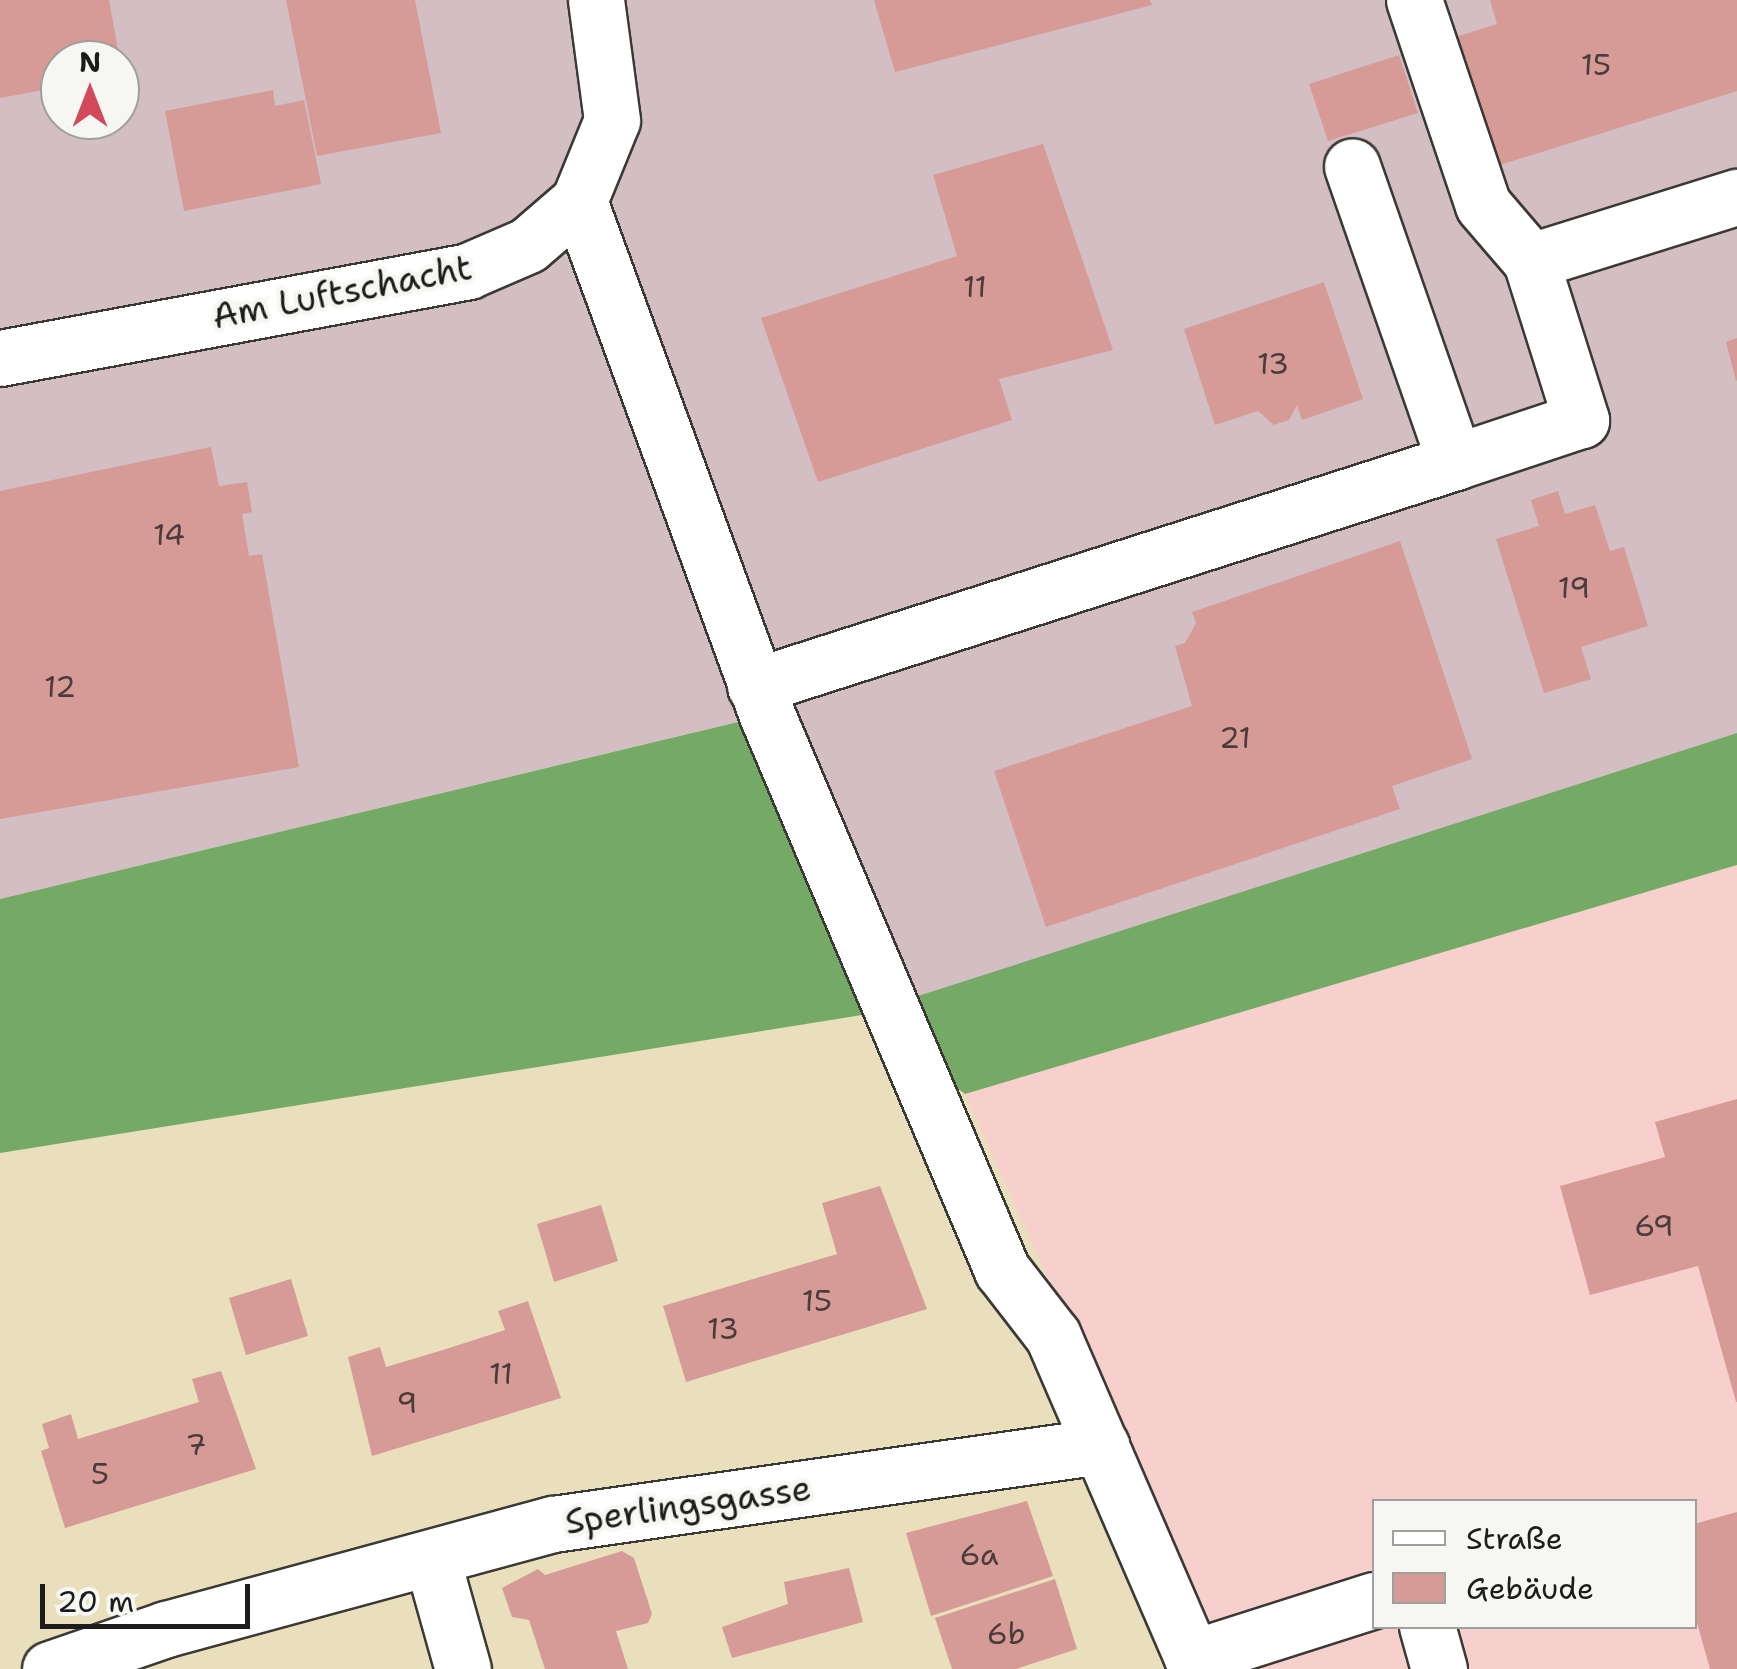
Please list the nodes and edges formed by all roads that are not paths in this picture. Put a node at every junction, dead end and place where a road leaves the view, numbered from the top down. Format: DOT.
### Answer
graph roads {
  1 [pos="596,0"];
  2 [pos="1414,0"];
  3 [pos="1352,166"];
  4 [pos="1737,197"];
  5 [pos="579,201"];
  6 [pos="1531,261"];
  7 [pos="0,358"];
  8 [pos="1455,462"];
  9 [pos="755,686"];
  10 [pos="1101,1446"];
  11 [pos="432,1559"];
  12 [pos="1372,1601"];
  13 [pos="1428,1629"];
  14 [pos="1195,1664"];
  15 [pos="50,1669"];
  16 [pos="463,1669"];
  17 [pos="1439,1669"];
  1 -- 5 [label="street, Am Luftschacht"];
  2 -- 6 [label="street"];
  3 -- 8 [label="street"];
  4 -- 6 [label="street"];
  5 -- 7 [label="street, Am Luftschacht"];
  5 -- 9 [label="street"];
  6 -- 8 [label="street"];
  8 -- 9 [label="street"];
  9 -- 10 [label="street"];
  10 -- 11 [label="street, Sperlingsgasse"];
  10 -- 14 [label="street"];
  11 -- 15 [label="street, Sperlingsgasse"];
  11 -- 16 [label="street"];
  12 -- 14 [label="street"];
  13 -- 17 [label="street"];
}
